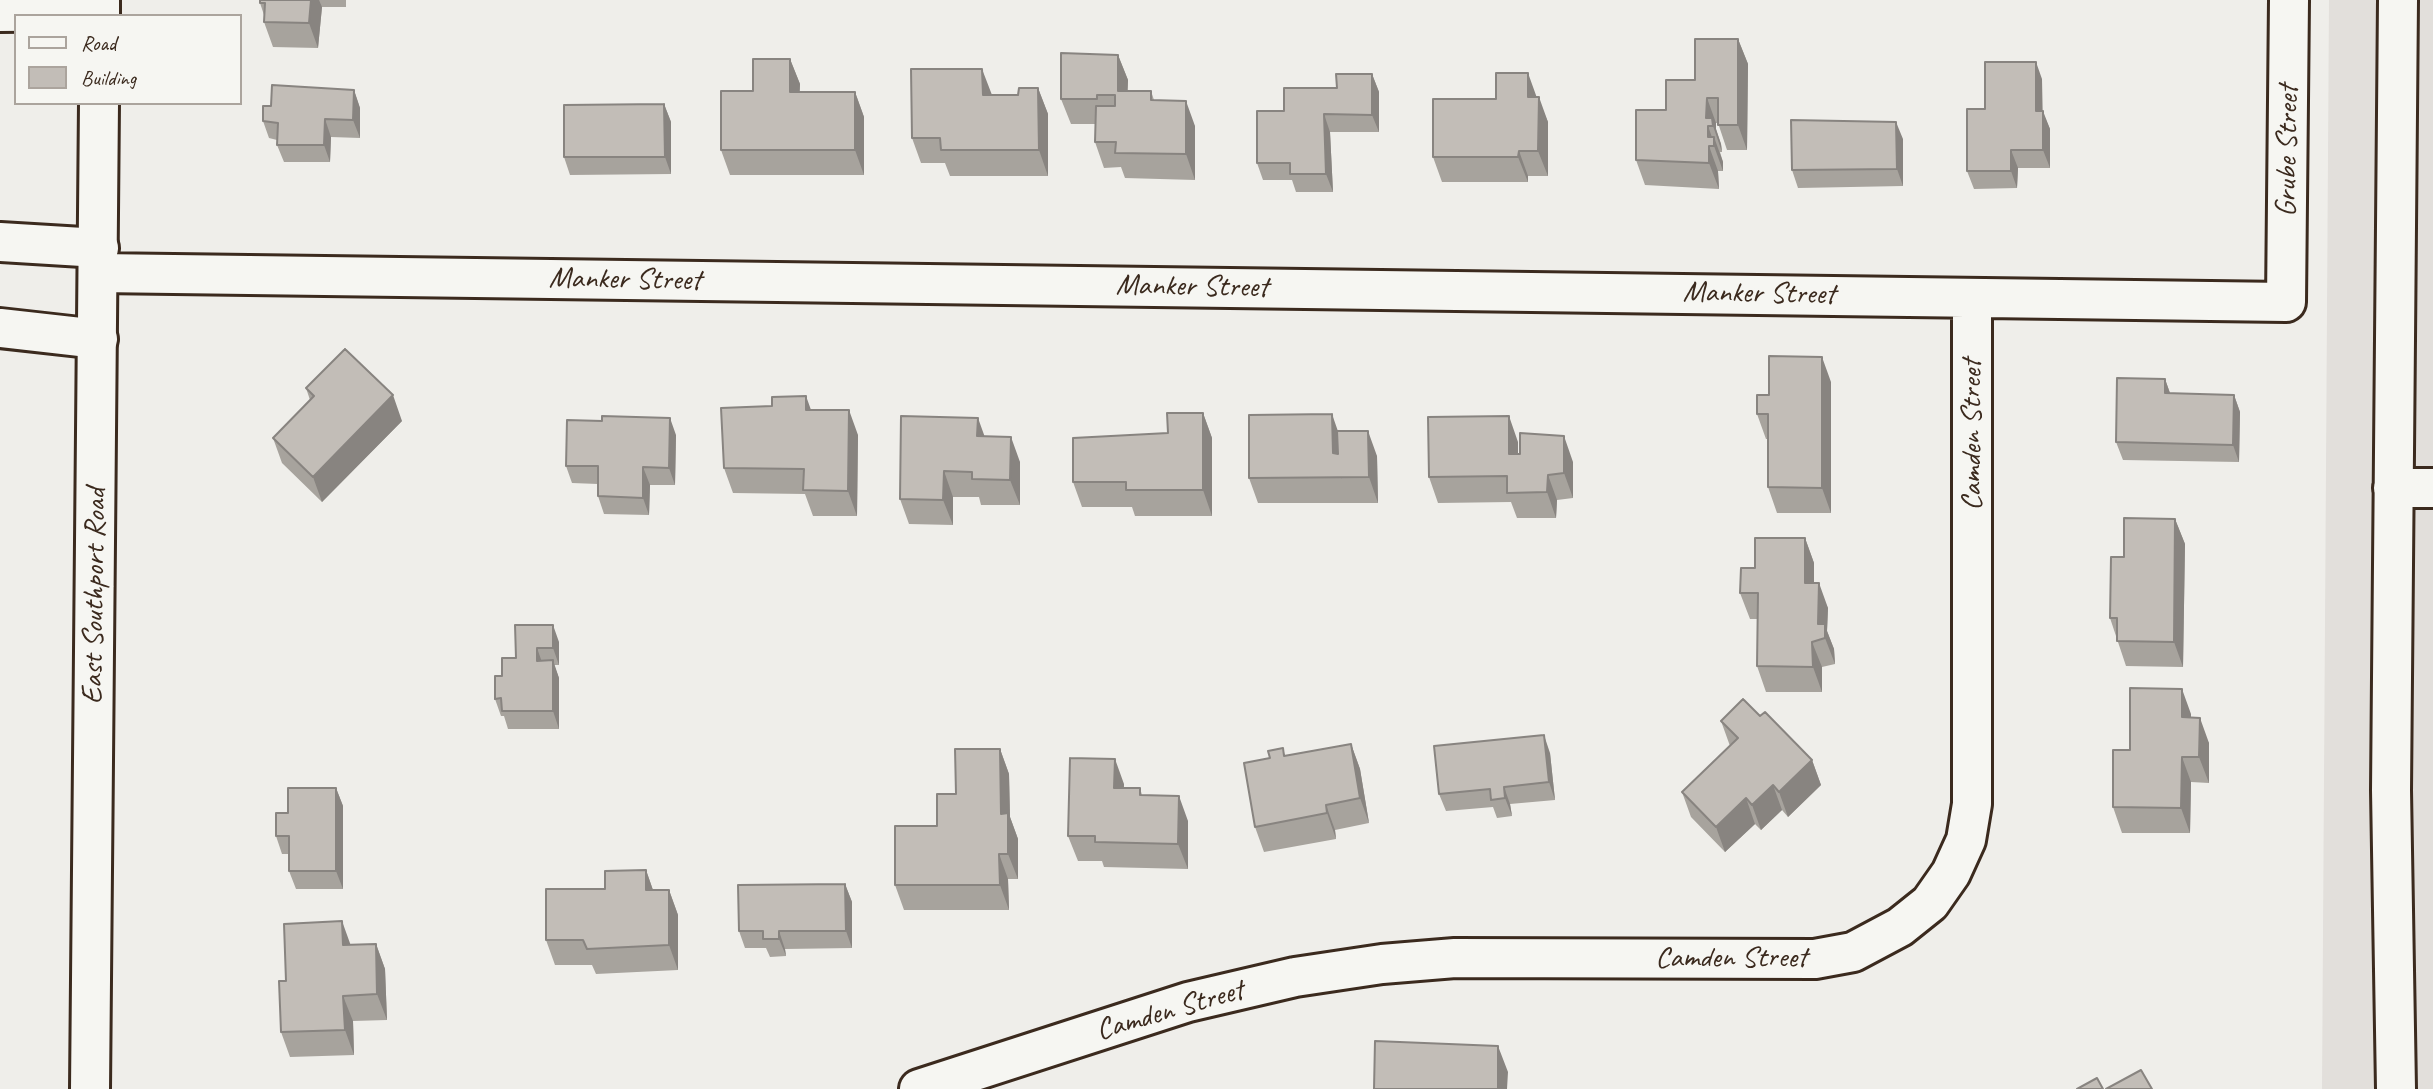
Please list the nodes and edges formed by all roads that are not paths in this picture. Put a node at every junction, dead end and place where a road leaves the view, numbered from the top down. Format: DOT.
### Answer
graph roads {
  1 [pos="2289,0"];
  2 [pos="2398,0"];
  3 [pos="100,9"];
  4 [pos="0,12"];
  5 [pos="99,105"];
  6 [pos="0,242"];
  7 [pos="99,261"];
  8 [pos="1972,298"];
  9 [pos="2286,302"];
  10 [pos="0,328"];
  11 [pos="98,339"];
  12 [pos="2393,488"];
  13 [pos="2433,488"];
  14 [pos="90,1089"];
  15 [pos="919,1089"];
  16 [pos="2396,1089"];
  1 -- 9 [label="street, Grube Street"];
  2 -- 12 [label="street"];
  3 -- 4 [label="street"];
  5 -- 7 [label="street, East Southport Road"];
  6 -- 7 [label="street, Manker Street"];
  7 -- 8 [label="street, Manker Street"];
  7 -- 11 [label="street, East Southport Road"];
  8 -- 9 [label="street, Manker Street"];
  8 -- 15 [label="street, Camden Street"];
  10 -- 11 [label="street"];
  11 -- 14 [label="street, East Southport Road"];
  12 -- 13 [label="street"];
  12 -- 16 [label="street"];
}
